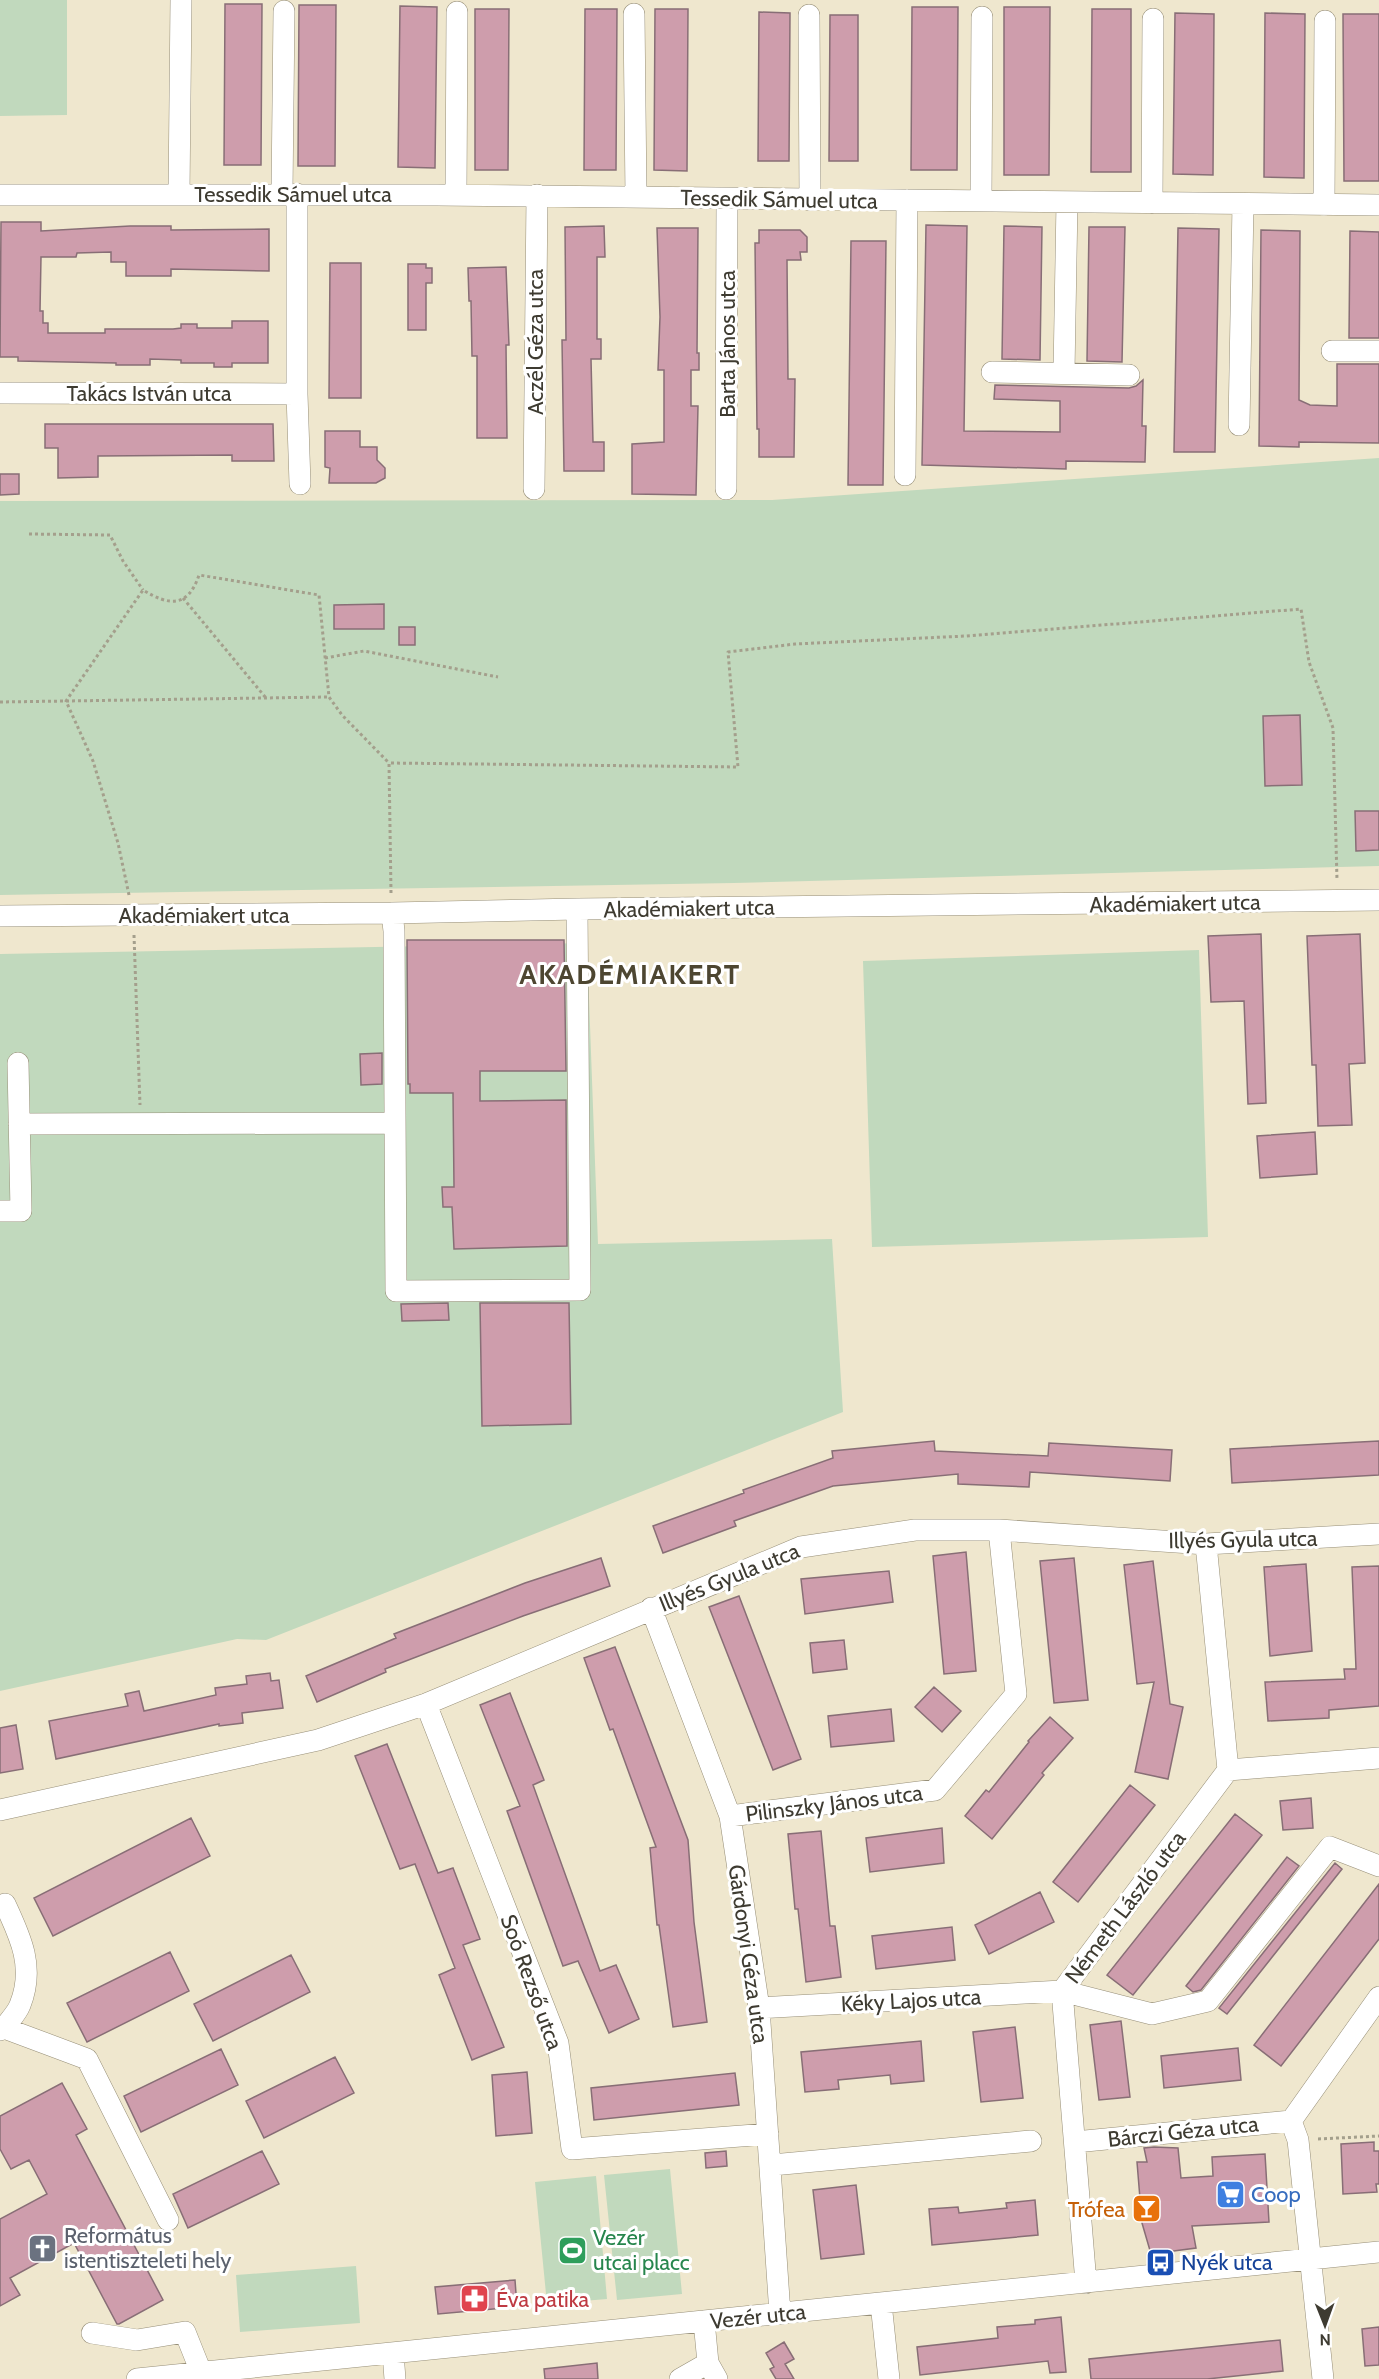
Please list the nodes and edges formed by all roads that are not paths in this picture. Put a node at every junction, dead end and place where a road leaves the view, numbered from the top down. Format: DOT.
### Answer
graph roads {
  1 [pos="181,0"];
  2 [pos="284,11"];
  3 [pos="458,12"];
  4 [pos="634,14"];
  5 [pos="809,15"];
  6 [pos="982,17"];
  7 [pos="1153,19"];
  8 [pos="1325,21"];
  9 [pos="179,194"];
  10 [pos="289,194"];
  11 [pos="0,195"];
  12 [pos="456,195"];
  13 [pos="537,195"];
  14 [pos="636,197"];
  15 [pos="727,199"];
  16 [pos="810,200"];
  17 [pos="907,200"];
  18 [pos="981,201"];
  19 [pos="1067,202"];
  20 [pos="1152,203"];
  21 [pos="1243,204"];
  22 [pos="1324,205"];
  23 [pos="1379,205"];
  24 [pos="1332,351"];
  25 [pos="1379,351"];
  26 [pos="992,372"];
  27 [pos="1064,372"];
  28 [pos="1129,375"];
  29 [pos="0,393"];
  30 [pos="297,394"];
  31 [pos="1239,425"];
  32 [pos="905,475"];
  33 [pos="300,484"];
  34 [pos="534,489"];
  35 [pos="726,489"];
  36 [pos="1379,900"];
  37 [pos="578,909"];
  38 [pos="392,913"];
  39 [pos="0,916"];
  40 [pos="18,1063"];
  41 [pos="395,1123"];
  42 [pos="19,1124"];
  43 [pos="0,1211"];
  44 [pos="999,1530"];
  45 [pos="1379,1534"];
  46 [pos="1206,1544"];
  47 [pos="651,1608"];
  48 [pos="426,1704"];
  49 [pos="1379,1758"];
  50 [pos="1228,1770"];
  51 [pos="0,1810"];
  52 [pos="730,1816"];
  53 [pos="1379,1866"];
  54 [pos="5,1904"];
  55 [pos="1062,1991"];
  56 [pos="1379,1997"];
  57 [pos="759,2008"];
  58 [pos="2,2029"];
  59 [pos="1295,2130"];
  60 [pos="768,2134"];
  61 [pos="1031,2141"];
  62 [pos="1075,2142"];
  63 [pos="772,2165"];
  64 [pos="168,2220"];
  65 [pos="1379,2252"];
  66 [pos="1311,2260"];
  67 [pos="1086,2283"];
  68 [pos="881,2303"];
  69 [pos="780,2314"];
  70 [pos="704,2321"];
  71 [pos="92,2333"];
  72 [pos="393,2353"];
  73 [pos="712,2371"];
  74 [pos="201,2372"];
  75 [pos="137,2379"];
  76 [pos="395,2379"];
  77 [pos="680,2379"];
  78 [pos="889,2379"];
  79 [pos="1323,2379"];
  1 -- 9 [label="street, Tessedik Sámuel utca"];
  2 -- 10 [label="street"];
  3 -- 12 [label="street"];
  4 -- 14 [label="street"];
  5 -- 16 [label="street"];
  6 -- 18 [label="street"];
  7 -- 20 [label="street"];
  8 -- 22 [label="street"];
  9 -- 10 [label="street, Tessedik Sámuel utca"];
  9 -- 11 [label="street, Tessedik Sámuel utca"];
  10 -- 12 [label="street, Tessedik Sámuel utca"];
  10 -- 30 [label="street"];
  12 -- 13 [label="street, Tessedik Sámuel utca"];
  13 -- 14 [label="street, Tessedik Sámuel utca"];
  13 -- 34 [label="street, Aczél Géza utca"];
  14 -- 15 [label="street, Tessedik Sámuel utca"];
  15 -- 16 [label="street, Tessedik Sámuel utca"];
  15 -- 35 [label="street, Barta János utca"];
  16 -- 17 [label="street, Tessedik Sámuel utca"];
  17 -- 18 [label="street, Tessedik Sámuel utca"];
  17 -- 32 [label="street"];
  18 -- 19 [label="street, Tessedik Sámuel utca"];
  19 -- 20 [label="street, Tessedik Sámuel utca"];
  19 -- 27 [label="street"];
  20 -- 21 [label="street, Tessedik Sámuel utca"];
  21 -- 22 [label="street, Tessedik Sámuel utca"];
  21 -- 31 [label="street"];
  22 -- 23 [label="street, Tessedik Sámuel utca"];
  24 -- 25 [label="street"];
  26 -- 27 [label="street"];
  27 -- 28 [label="street"];
  29 -- 30 [label="street, Takács István utca"];
  30 -- 33 [label="street"];
  36 -- 37 [label="street, Akadémiakert utca"];
  37 -- 38 [label="street, Akadémiakert utca"];
  37 -- 41 [label="street"];
  38 -- 39 [label="street, Akadémiakert utca"];
  38 -- 41 [label="street"];
  40 -- 42 [label="street"];
  41 -- 42 [label="street"];
  42 -- 43 [label="street"];
  44 -- 46 [label="street, Illyés Gyula utca"];
  44 -- 47 [label="street, Illyés Gyula utca"];
  44 -- 52 [label="street, Pilinszky János utca"];
  45 -- 46 [label="street, Illyés Gyula utca"];
  46 -- 50 [label="street"];
  47 -- 48 [label="street, Illyés Gyula utca"];
  47 -- 52 [label="street, Gárdonyi Géza utca"];
  48 -- 51 [label="street, Illyés Gyula utca"];
  48 -- 60 [label="street, Soó Rezső utca"];
  49 -- 50 [label="street"];
  50 -- 55 [label="street, Németh László utca"];
  52 -- 57 [label="street, Gárdonyi Géza utca"];
  53 -- 55 [label="street, Kéky Lajos utca"];
  54 -- 58 [label="street"];
  55 -- 57 [label="street, Kéky Lajos utca"];
  55 -- 62 [label="street, Németh László utca"];
  56 -- 59 [label="street"];
  57 -- 60 [label="street, Gárdonyi Géza utca"];
  58 -- 64 [label="street"];
  59 -- 62 [label="street, Bárczi Géza utca"];
  59 -- 66 [label="street"];
  60 -- 63 [label="street, Gárdonyi Géza utca"];
  61 -- 63 [label="street"];
  62 -- 67 [label="street, Németh László utca"];
  63 -- 69 [label="street, Gárdonyi Géza utca"];
  65 -- 66 [label="street, Vezér utca"];
  66 -- 67 [label="street, Vezér utca"];
  66 -- 79 [label="street"];
  67 -- 68 [label="street, Vezér utca"];
  68 -- 69 [label="street, Vezér utca"];
  68 -- 78 [label="street"];
  69 -- 70 [label="street, Vezér utca"];
  70 -- 72 [label="street, Vezér utca"];
  70 -- 73 [label="street"];
  71 -- 74 [label="street"];
  72 -- 74 [label="street, Vezér utca"];
  72 -- 76 [label="street"];
  73 -- 77 [label="street"];
  74 -- 75 [label="street, Vezér utca"];
}
